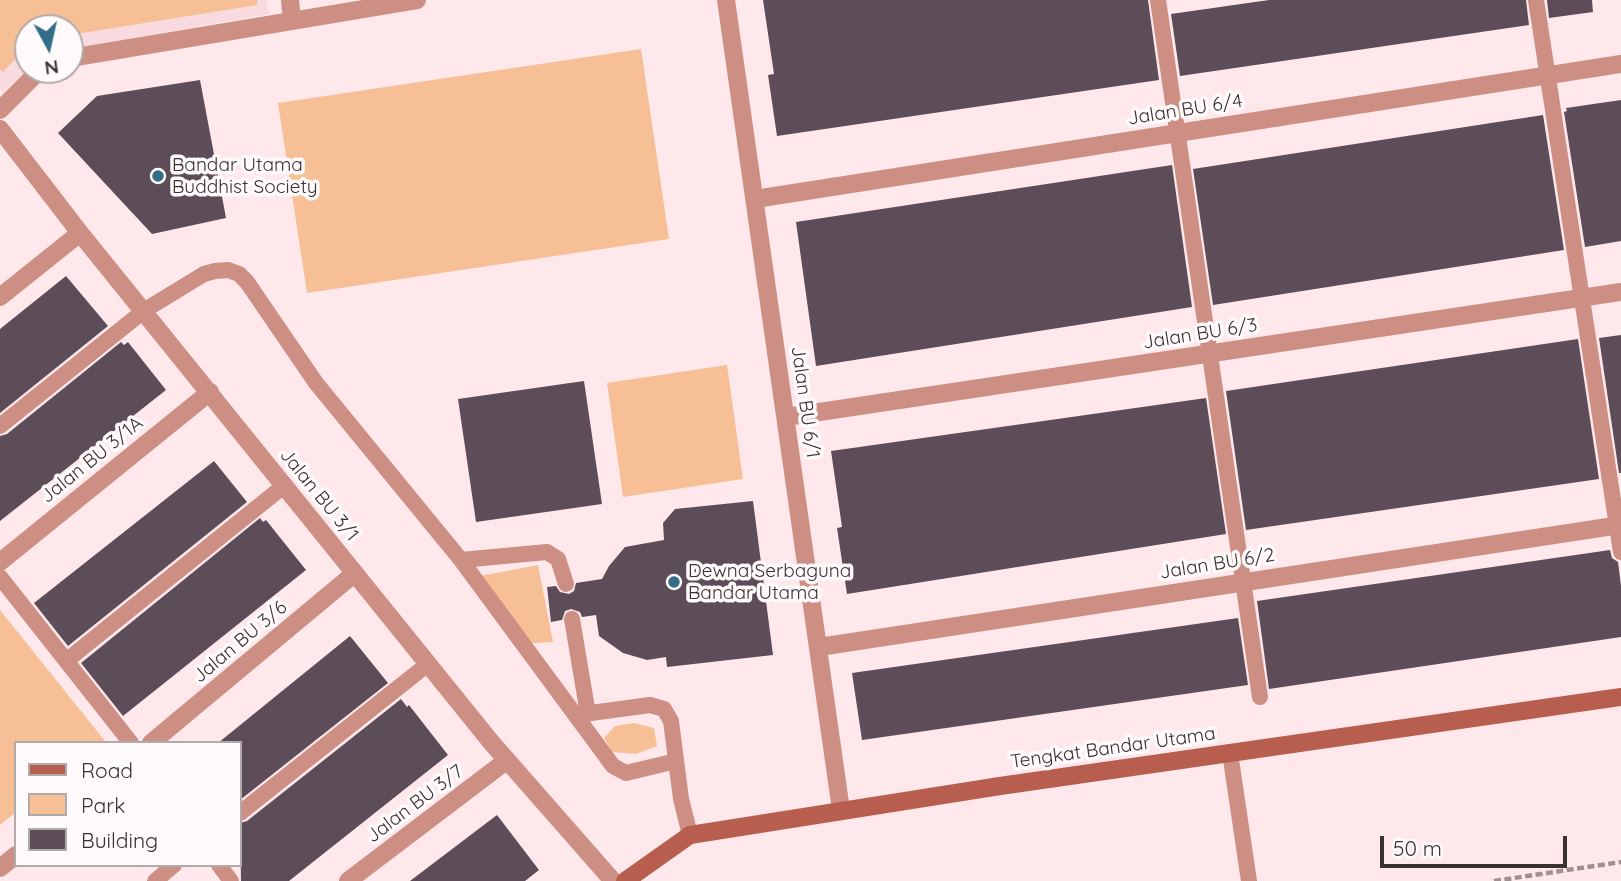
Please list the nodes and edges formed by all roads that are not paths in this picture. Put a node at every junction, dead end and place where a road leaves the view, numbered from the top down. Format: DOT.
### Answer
graph roads {
  1 [pos="290,0"];
  2 [pos="417,0"];
  3 [pos="726,0"];
  4 [pos="1158,0"];
  5 [pos="1536,0"];
  6 [pos="292,20"];
  7 [pos="84,56"];
  8 [pos="1621,64"];
  9 [pos="1547,75"];
  10 [pos="26,84"];
  11 [pos="0,110"];
  12 [pos="0,129"];
  13 [pos="1178,133"];
  14 [pos="755,199"];
  15 [pos="80,233"];
  16 [pos="1621,292"];
  17 [pos="0,297"];
  18 [pos="1581,298"];
  19 [pos="145,310"];
  20 [pos="1210,353"];
  21 [pos="210,392"];
  22 [pos="786,417"];
  23 [pos="0,426"];
  24 [pos="285,485"];
  25 [pos="1619,526"];
  26 [pos="1621,552"];
  27 [pos="461,560"];
  28 [pos="0,562"];
  29 [pos="355,573"];
  30 [pos="0,577"];
  31 [pos="1244,581"];
  32 [pos="566,584"];
  33 [pos="572,619"];
  34 [pos="819,647"];
  35 [pos="66,661"];
  36 [pos="428,664"];
  37 [pos="1260,697"];
  38 [pos="1621,697"];
  39 [pos="582,715"];
  40 [pos="129,741"];
  41 [pos="153,741"];
  42 [pos="1230,753"];
  43 [pos="506,761"];
  44 [pos="676,761"];
  45 [pos="841,810"];
  46 [pos="242,811"];
  47 [pos="690,835"];
  48 [pos="172,867"];
  49 [pos="155,881"];
  50 [pos="348,881"];
  51 [pos="613,881"];
  52 [pos="625,881"];
  53 [pos="1249,881"];
  1 -- 6 [label="street"];
  2 -- 6 [label="street"];
  3 -- 14 [label="street, Jalan BU 6/1"];
  4 -- 13 [label="lane"];
  5 -- 9 [label="lane"];
  6 -- 7 [label="street"];
  8 -- 9 [label="street, Jalan BU 6/4"];
  9 -- 13 [label="street, Jalan BU 6/4"];
  9 -- 18 [label="lane"];
  10 -- 11 [label="street"];
  12 -- 15 [label="street, Jalan BU 3/1"];
  13 -- 14 [label="street, Jalan BU 6/4"];
  13 -- 20 [label="lane"];
  14 -- 22 [label="street, Jalan BU 6/1"];
  15 -- 17 [label="street"];
  15 -- 19 [label="street, Jalan BU 3/1"];
  16 -- 18 [label="street, Jalan BU 6/3"];
  18 -- 20 [label="street, Jalan BU 6/3"];
  18 -- 25 [label="lane"];
  19 -- 21 [label="street, Jalan BU 3/1"];
  19 -- 23 [label="lane"];
  19 -- 27 [label="lane"];
  20 -- 22 [label="street, Jalan BU 6/3"];
  20 -- 31 [label="lane"];
  21 -- 24 [label="street, Jalan BU 3/1"];
  21 -- 28 [label="street, Jalan BU 3/1A"];
  22 -- 34 [label="street, Jalan BU 6/1"];
  24 -- 29 [label="street, Jalan BU 3/1"];
  24 -- 35 [label="lane"];
  25 -- 26 [label="lane"];
  25 -- 31 [label="street, Jalan BU 6/2"];
  27 -- 32 [label="lane"];
  27 -- 39 [label="lane"];
  29 -- 36 [label="street, Jalan BU 3/1"];
  29 -- 41 [label="street, Jalan BU 3/6"];
  30 -- 35 [label="lane"];
  31 -- 34 [label="street, Jalan BU 6/2"];
  31 -- 37 [label="lane"];
  33 -- 39 [label="lane"];
  34 -- 45 [label="street, Jalan BU 6/1"];
  35 -- 40 [label="lane"];
  36 -- 43 [label="street, Jalan BU 3/1"];
  36 -- 46 [label="lane"];
  38 -- 42 [label="street, Tengkat Bandar Utama"];
  39 -- 44 [label="lane"];
  39 -- 44 [label="lane"];
  42 -- 45 [label="street, Tengkat Bandar Utama"];
  42 -- 53 [label="lane"];
  43 -- 50 [label="street, Jalan BU 3/7"];
  43 -- 51 [label="street, Jalan BU 3/1"];
  44 -- 47 [label="lane"];
  45 -- 47 [label="street, Tengkat Bandar Utama"];
  47 -- 52 [label="street, Tengkat Bandar Utama"];
  48 -- 49 [label="lane"];
}
